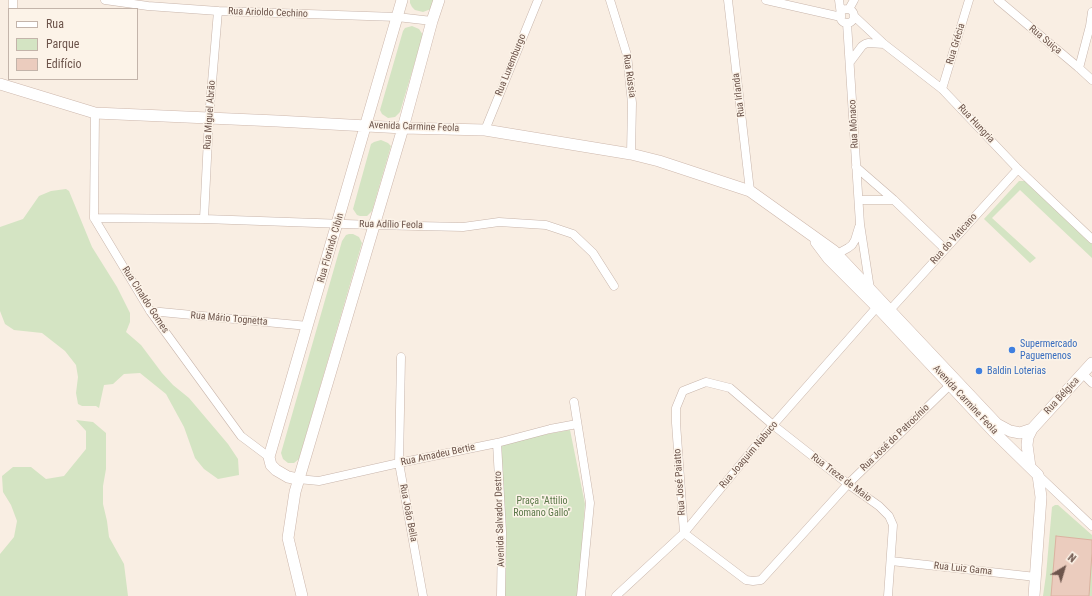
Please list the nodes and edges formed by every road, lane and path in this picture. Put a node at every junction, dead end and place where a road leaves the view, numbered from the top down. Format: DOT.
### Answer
graph roads {
  1 [pos="105,0"];
  2 [pos="402,0"];
  3 [pos="439,0"];
  4 [pos="538,0"];
  5 [pos="610,0"];
  6 [pos="728,0"];
  7 [pos="766,0"];
  8 [pos="839,0"];
  9 [pos="854,0"];
  10 [pos="969,0"];
  11 [pos="998,0"];
  12 [pos="218,11"];
  13 [pos="1092,12"];
  14 [pos="852,13"];
  15 [pos="397,17"];
  16 [pos="843,18"];
  17 [pos="432,20"];
  18 [pos="884,44"];
  19 [pos="850,62"];
  20 [pos="1079,68"];
  21 [pos="1092,80"];
  22 [pos="0,84"];
  23 [pos="14,84"];
  24 [pos="942,89"];
  25 [pos="95,113"];
  26 [pos="209,118"];
  27 [pos="365,126"];
  28 [pos="402,128"];
  29 [pos="485,130"];
  30 [pos="631,154"];
  31 [pos="856,167"];
  32 [pos="1018,169"];
  33 [pos="750,191"];
  34 [pos="859,200"];
  35 [pos="894,200"];
  36 [pos="94,218"];
  37 [pos="204,219"];
  38 [pos="338,224"];
  39 [pos="860,224"];
  40 [pos="373,225"];
  41 [pos="810,234"];
  42 [pos="1092,239"];
  43 [pos="945,250"];
  44 [pos="837,254"];
  45 [pos="614,286"];
  46 [pos="870,289"];
  47 [pos="877,307"];
  48 [pos="890,310"];
  49 [pos="150,311"];
  50 [pos="308,326"];
  51 [pos="401,357"];
  52 [pos="1092,363"];
  53 [pos="1082,374"];
  54 [pos="1092,383"];
  55 [pos="950,385"];
  56 [pos="730,388"];
  57 [pos="574,402"];
  58 [pos="577,424"];
  59 [pos="774,426"];
  60 [pos="1032,429"];
  61 [pos="497,443"];
  62 [pos="268,458"];
  63 [pos="399,462"];
  64 [pos="1034,471"];
  65 [pos="298,479"];
  66 [pos="848,484"];
  67 [pos="1092,526"];
  68 [pos="684,533"];
  69 [pos="891,561"];
  70 [pos="1036,577"];
  71 [pos="302,596"];
  72 [pos="423,596"];
  73 [pos="501,596"];
  74 [pos="582,596"];
  75 [pos="616,596"];
  76 [pos="888,596"];
  77 [pos="1034,596"];
  1 -- 12 [label="street, Rua Arioldo Cechino"];
  2 -- 15 [label="main road, Rua Florindo Cibin"];
  3 -- 17 [label="main road"];
  4 -- 29 [label="street, Rua Luxemburgo"];
  5 -- 30 [label="street, Rua Rússia"];
  6 -- 33 [label="street, Rua Irlanda"];
  7 -- 16 [label="street"];
  8 -- 16 [label="street, Rua Mônaco"];
  9 -- 14 [label="street"];
  10 -- 24 [label="street, Rua Grécia"];
  11 -- 20 [label="street, Rua Suiça"];
  12 -- 15 [label="street, Rua Arioldo Cechino"];
  12 -- 26 [label="street, Rua Miguel Abrão"];
  13 -- 20 [label="street"];
  14 -- 16 [label="street"];
  14 -- 16 [label="street"];
  14 -- 18 [label="street, Rua Hungria"];
  15 -- 17 [label="street, Rua Arioldo Cechino"];
  15 -- 27 [label="main road, Rua Florindo Cibin"];
  16 -- 19 [label="street, Rua Mônaco"];
  17 -- 28 [label="main road"];
  18 -- 19 [label="street"];
  18 -- 24 [label="street, Rua Hungria"];
  19 -- 31 [label="street, Rua Mônaco"];
  20 -- 21 [label="street, Rua Suiça"];
  22 -- 23 [label="main road, Avenida Carmine Feola"];
  23 -- 25 [label="main road, Avenida Carmine Feola"];
  24 -- 32 [label="street, Rua Hungria"];
  25 -- 26 [label="main road, Avenida Carmine Feola"];
  25 -- 36 [label="street"];
  26 -- 27 [label="main road, Avenida Carmine Feola"];
  26 -- 37 [label="street, Rua Miguel Abrão"];
  27 -- 28 [label="main road, Avenida Carmine Feola"];
  27 -- 38 [label="main road, Rua Florindo Cibin"];
  28 -- 29 [label="main road, Avenida Carmine Feola"];
  28 -- 40 [label="main road"];
  29 -- 30 [label="main road, Avenida Carmine Feola"];
  30 -- 33 [label="main road, Avenida Carmine Feola"];
  31 -- 34 [label="street, Rua Mônaco"];
  31 -- 35 [label="street"];
  32 -- 42 [label="street, Rua Hungria"];
  32 -- 43 [label="street, Rua do Vaticano"];
  33 -- 41 [label="main road, Avenida Carmine Feola"];
  34 -- 35 [label="street"];
  34 -- 39 [label="street, Rua Mônaco"];
  35 -- 43 [label="street"];
  36 -- 37 [label="street, Rua Adílio Feola"];
  36 -- 49 [label="street, Rua Cinaldo Gomes"];
  37 -- 38 [label="street, Rua Adílio Feola"];
  38 -- 40 [label="street, Rua Adílio Feola"];
  38 -- 50 [label="main road, Rua Florindo Cibin"];
  39 -- 44 [label="street, Rua Mônaco"];
  39 -- 46 [label="street, Rua Mônaco"];
  40 -- 45 [label="street, Rua Adílio Feola"];
  40 -- 65 [label="main road"];
  41 -- 44 [label="main road, Avenida Carmine Feola"];
  41 -- 47 [label="main road, Avenida Carmine Feola"];
  43 -- 48 [label="street, Rua do Vaticano"];
  44 -- 46 [label="main road, Avenida Carmine Feola"];
  46 -- 48 [label="main road, Avenida Carmine Feola"];
  47 -- 55 [label="main road, Avenida Carmine Feola"];
  47 -- 59 [label="street, Rua Joaquim Nabuco"];
  48 -- 60 [label="main road, Avenida Carmine Feola"];
  49 -- 50 [label="street, Rua Mário Tognetta"];
  49 -- 62 [label="street, Rua Cinaldo Gomes"];
  50 -- 62 [label="main road, Rua Florindo Cibin"];
  51 -- 63 [label="street, Rua João Bella"];
  52 -- 53 [label="main road, Rua Bélgica"];
  53 -- 54 [label="street"];
  53 -- 60 [label="main road, Rua Bélgica"];
  55 -- 64 [label="main road, Avenida Carmine Feola"];
  55 -- 66 [label="street, Rua José do Patrocínio"];
  56 -- 59 [label="street, Rua Treze de Maio"];
  56 -- 68 [label="street, Rua José Paiatto"];
  57 -- 58 [label="street"];
  58 -- 61 [label="street, Rua Amadeu Bertie"];
  58 -- 74 [label="street"];
  59 -- 66 [label="street, Rua Treze de Maio"];
  59 -- 68 [label="street, Rua Joaquim Nabuco"];
  60 -- 64 [label="main road, Rua Bélgica"];
  61 -- 63 [label="street, Rua Amadeu Bertie"];
  61 -- 73 [label="street, Avenida Salvador Destro"];
  62 -- 65 [label="main road"];
  63 -- 65 [label="street, Rua Amadeu Bertie"];
  63 -- 72 [label="street, Rua João Bella"];
  64 -- 67 [label="street"];
  64 -- 70 [label="main road"];
  65 -- 71 [label="main road"];
  66 -- 68 [label="street, Rua José do Patrocínio"];
  66 -- 69 [label="street, Rua Treze de Maio"];
  68 -- 75 [label="street, Rua Joaquim Nabuco"];
  69 -- 70 [label="street, Rua Luiz Gama"];
  69 -- 76 [label="street, Rua Treze de Maio"];
  70 -- 77 [label="main road"];
}
